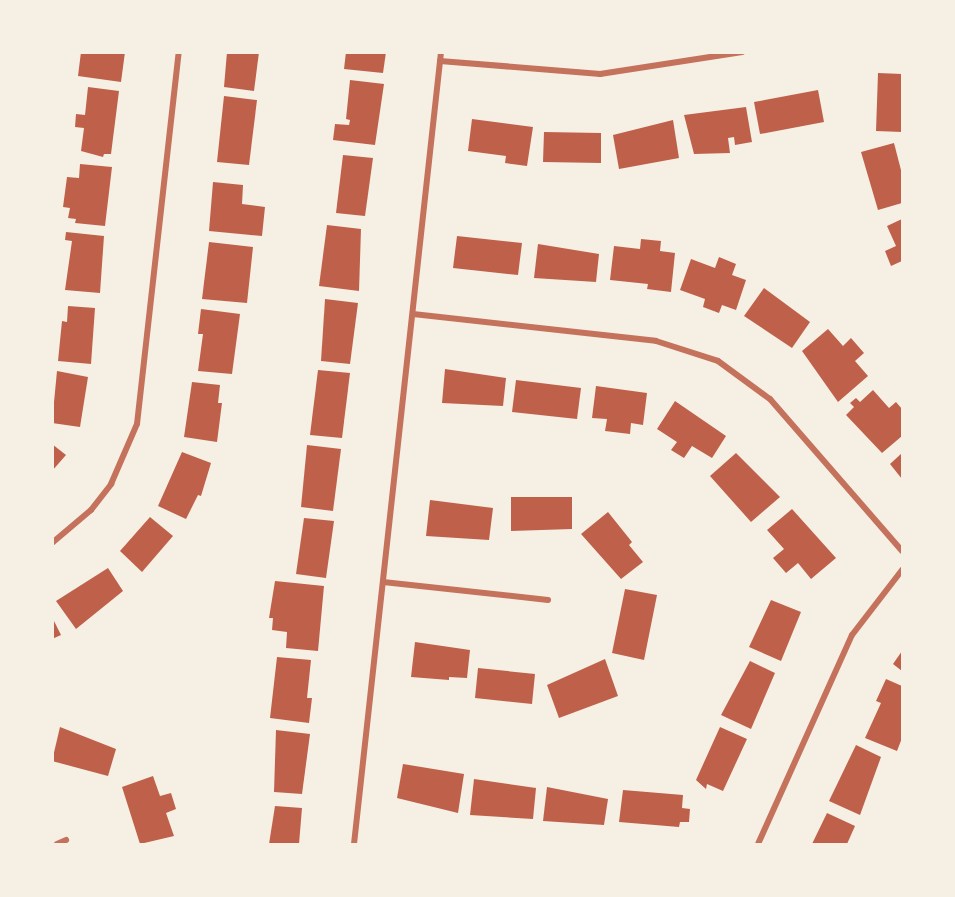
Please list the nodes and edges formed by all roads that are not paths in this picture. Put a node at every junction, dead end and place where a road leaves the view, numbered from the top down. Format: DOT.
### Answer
graph roads {
  1 [pos="179,52"];
  2 [pos="441,52"];
  3 [pos="742,52"];
  4 [pos="440,61"];
  5 [pos="413,314"];
  6 [pos="52,543"];
  7 [pos="903,551"];
  8 [pos="903,570"];
  9 [pos="383,582"];
  10 [pos="548,600"];
  11 [pos="66,840"];
  12 [pos="57,844"];
  13 [pos="354,844"];
  14 [pos="758,844"];
  1 -- 6 [label="street"];
  2 -- 4 [label="street"];
  3 -- 4 [label="street"];
  4 -- 5 [label="street"];
  5 -- 7 [label="street"];
  5 -- 9 [label="street"];
  8 -- 14 [label="street"];
  9 -- 10 [label="street"];
  9 -- 13 [label="street"];
  11 -- 12 [label="street"];
}
